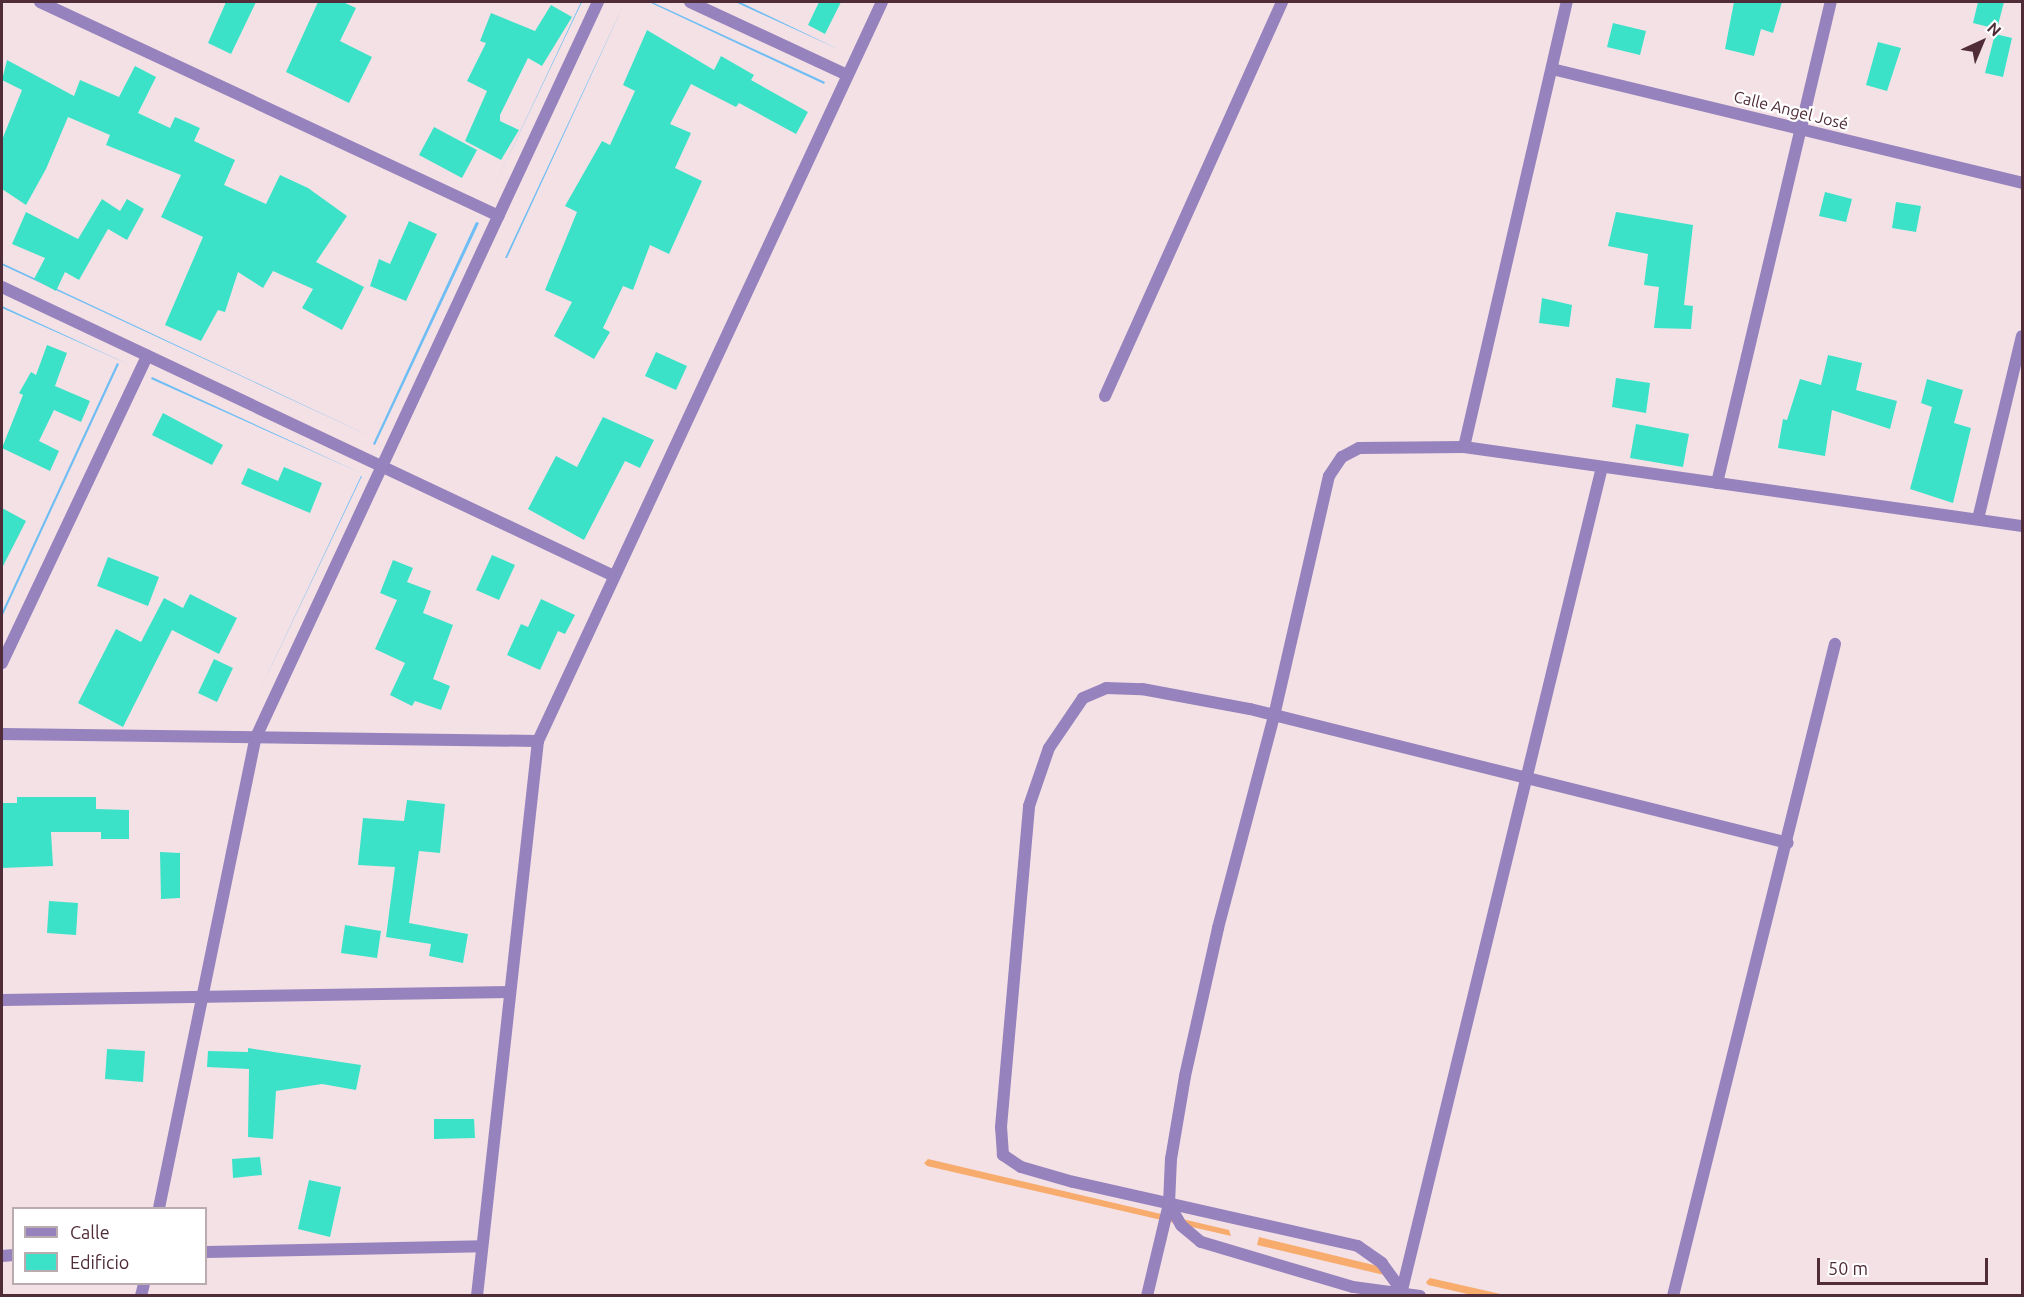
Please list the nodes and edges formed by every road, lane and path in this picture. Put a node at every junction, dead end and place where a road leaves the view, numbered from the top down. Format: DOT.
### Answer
graph roads {
  1 [pos="40,2"];
  2 [pos="598,2"];
  3 [pos="690,2"];
  4 [pos="882,2"];
  5 [pos="1282,2"];
  6 [pos="1567,2"];
  7 [pos="1831,2"];
  8 [pos="1552,69"];
  9 [pos="848,75"];
  10 [pos="1801,129"];
  11 [pos="2022,183"];
  12 [pos="499,216"];
  13 [pos="2,287"];
  14 [pos="2022,336"];
  15 [pos="147,356"];
  16 [pos="1105,396"];
  17 [pos="1464,447"];
  18 [pos="383,467"];
  19 [pos="1602,467"];
  20 [pos="1717,483"];
  21 [pos="1978,519"];
  22 [pos="2022,526"];
  23 [pos="614,576"];
  24 [pos="1835,644"];
  25 [pos="2,663"];
  26 [pos="1274,716"];
  27 [pos="2,734"];
  28 [pos="256,737"];
  29 [pos="537,741"];
  30 [pos="1526,781"];
  31 [pos="1788,843"];
  32 [pos="510,992"];
  33 [pos="201,997"];
  34 [pos="2,1000"];
  35 [pos="1169,1204"];
  36 [pos="159,1207"];
  37 [pos="482,1246"];
  38 [pos="207,1252"];
  39 [pos="1401,1293"];
  40 [pos="477,1296"];
  41 [pos="1147,1296"];
  42 [pos="1420,1296"];
  43 [pos="1673,1296"];
  1 -- 12 [label="street"];
  2 -- 12 [label="street"];
  3 -- 9 [label="street"];
  4 -- 9 [label="street"];
  5 -- 16 [label="street"];
  6 -- 8 [label="street"];
  7 -- 10 [label="street"];
  8 -- 10 [label="street, Calle Angel José"];
  8 -- 17 [label="street"];
  9 -- 23 [label="street"];
  10 -- 11 [label="street, Calle Angel José"];
  10 -- 20 [label="street"];
  12 -- 18 [label="street"];
  13 -- 15 [label="street"];
  14 -- 21 [label="street"];
  15 -- 18 [label="street"];
  15 -- 25 [label="street"];
  17 -- 19 [label="street"];
  17 -- 26 [label="street"];
  18 -- 23 [label="street"];
  18 -- 28 [label="street"];
  19 -- 20 [label="street"];
  19 -- 30 [label="street"];
  20 -- 21 [label="street"];
  21 -- 22 [label="street"];
  23 -- 29 [label="street"];
  24 -- 31 [label="street"];
  26 -- 30 [label="street"];
  26 -- 35 [label="street"];
  26 -- 35 [label="street"];
  27 -- 28 [label="street"];
  28 -- 29 [label="street"];
  28 -- 33 [label="street"];
  29 -- 32 [label="street"];
  30 -- 31 [label="street"];
  30 -- 39 [label="street"];
  31 -- 43 [label="street"];
  32 -- 33 [label="street"];
  32 -- 37 [label="street"];
  33 -- 34 [label="street"];
  33 -- 36 [label="street"];
  35 -- 39 [label="street"];
  35 -- 39 [label="street"];
  35 -- 41 [label="street"];
  37 -- 38 [label="street"];
  37 -- 40 [label="street"];
  39 -- 42 [label="street"];
}
